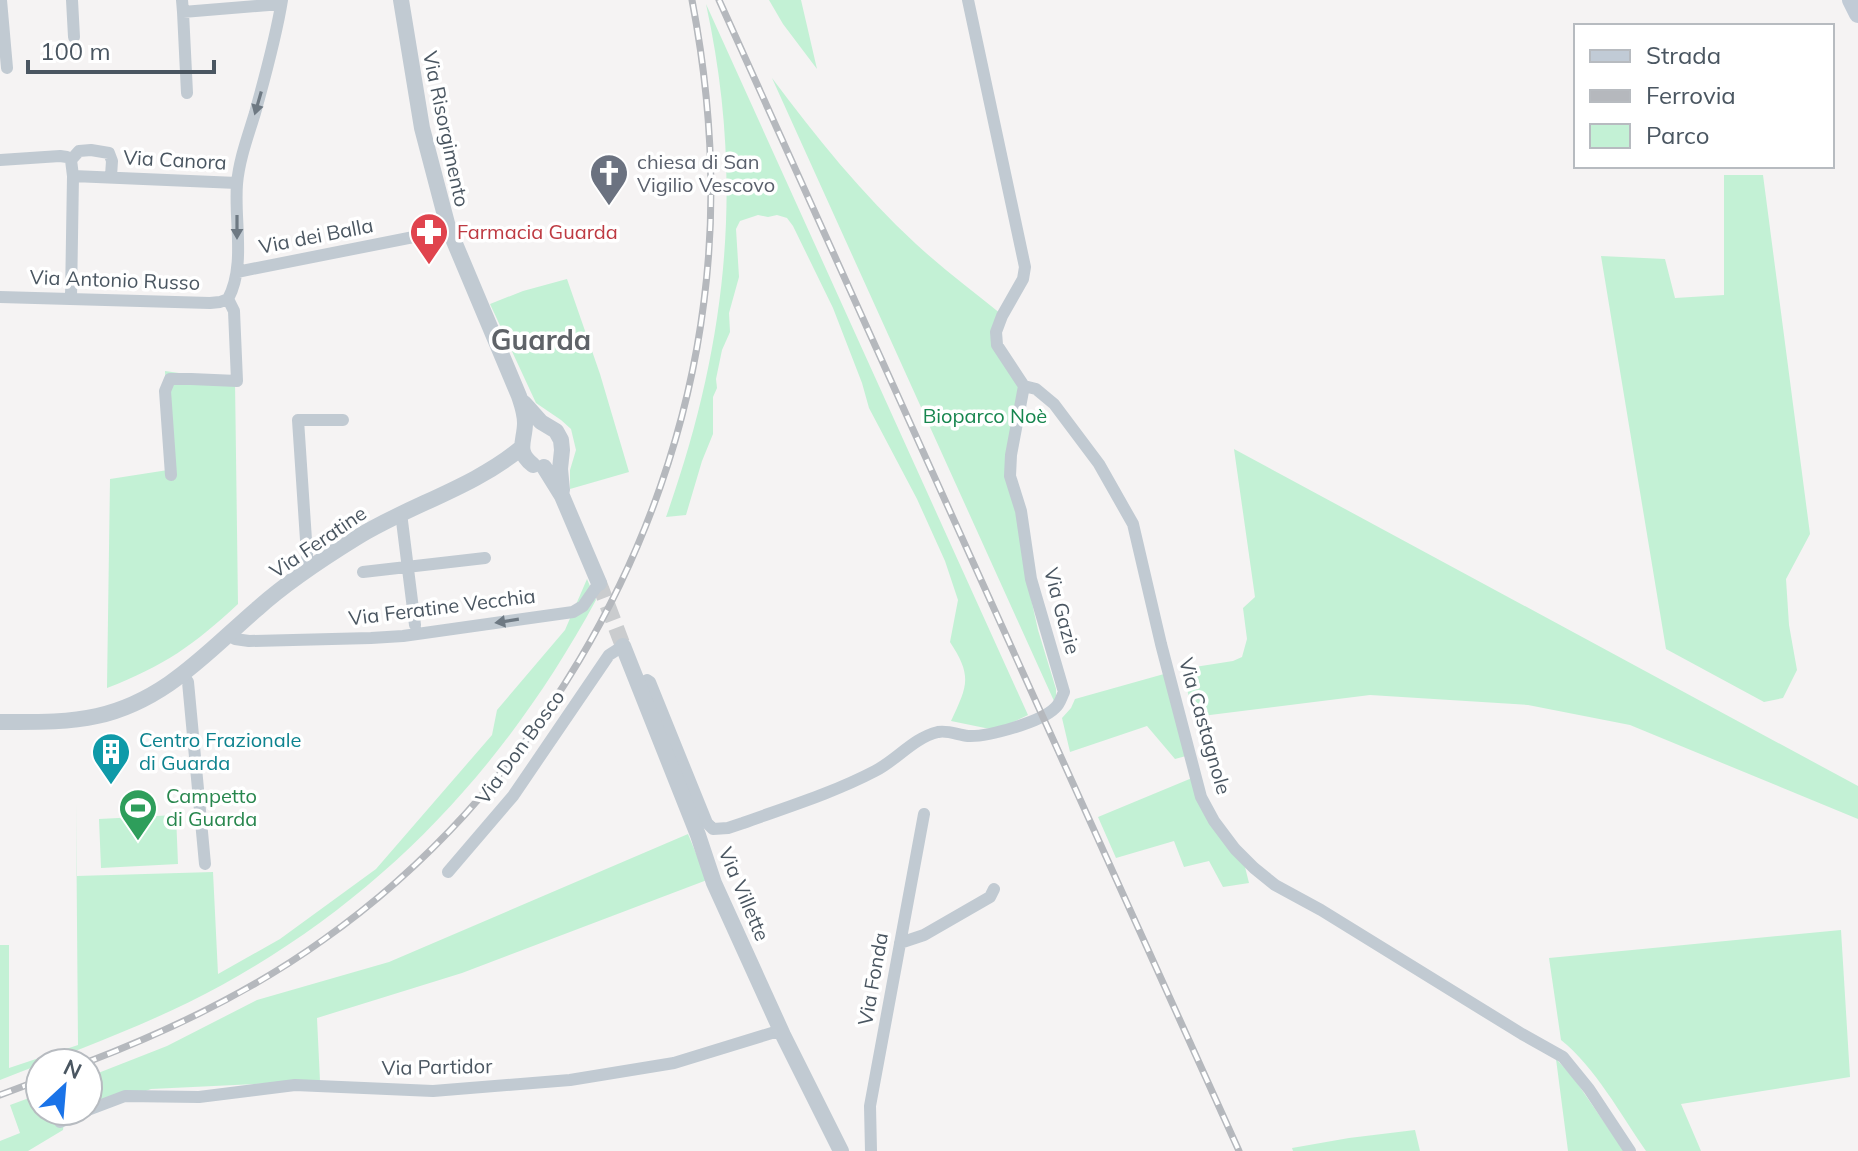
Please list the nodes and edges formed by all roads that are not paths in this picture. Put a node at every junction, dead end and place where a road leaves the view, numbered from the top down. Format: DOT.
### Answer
graph roads {
  1 [pos="1,0"];
  2 [pos="72,0"];
  3 [pos="401,0"];
  4 [pos="968,0"];
  5 [pos="1851,0"];
  6 [pos="282,2"];
  7 [pos="183,6"];
  8 [pos="1858,14"];
  9 [pos="74,37"];
  10 [pos="7,68"];
  11 [pos="187,93"];
  12 [pos="0,160"];
  13 [pos="71,160"];
  14 [pos="73,176"];
  15 [pos="111,176"];
  16 [pos="237,183"];
  17 [pos="449,230"];
  18 [pos="237,272"];
  19 [pos="0,297"];
  20 [pos="71,298"];
  21 [pos="228,299"];
  22 [pos="1024,386"];
  23 [pos="519,396"];
  24 [pos="343,420"];
  25 [pos="550,428"];
  26 [pos="523,442"];
  27 [pos="561,453"];
  28 [pos="539,466"];
  29 [pos="493,469"];
  30 [pos="171,475"];
  31 [pos="562,496"];
  32 [pos="401,513"];
  33 [pos="485,558"];
  34 [pos="407,567"];
  35 [pos="308,570"];
  36 [pos="363,572"];
  37 [pos="599,583"];
  38 [pos="415,625"];
  39 [pos="229,635"];
  40 [pos="623,646"];
  41 [pos="183,675"];
  42 [pos="639,684"];
  43 [pos="0,722"];
  44 [pos="924,814"];
  45 [pos="205,864"];
  46 [pos="448,872"];
  47 [pos="994,889"];
  48 [pos="900,943"];
  49 [pos="783,1035"];
  50 [pos="104,1104"];
  51 [pos="841,1151"];
  52 [pos="871,1151"];
  53 [pos="1630,1151"];
  1 -- 10 [label="street"];
  2 -- 9 [label="street"];
  3 -- 17 [label="street, Via Risorgimento"];
  4 -- 22 [label="street"];
  5 -- 8 [label="main road"];
  6 -- 7 [label="street"];
  6 -- 16 [label="street, one-way"];
  7 -- 11 [label="street"];
  12 -- 13 [label="street, Via Canora"];
  13 -- 14 [label="street"];
  13 -- 15 [label="street, Via Canora"];
  14 -- 15 [label="street, Via Canora"];
  14 -- 20 [label="street"];
  15 -- 16 [label="street, Via Canora"];
  16 -- 18 [label="street, one-way"];
  17 -- 18 [label="street, Via dei Balla"];
  17 -- 23 [label="street, Via Risorgimento"];
  18 -- 21 [label="street"];
  19 -- 20 [label="street, Via Antonio Russo"];
  20 -- 21 [label="street, Via Antonio Russo"];
  21 -- 30 [label="street"];
  22 -- 42 [label="street, Via Gazie"];
  22 -- 53 [label="street, Via Castagnole"];
  23 -- 25 [label="street, Via Risorgimento"];
  23 -- 26 [label="street, Via Risorgimento"];
  24 -- 35 [label="street"];
  25 -- 26 [label="street"];
  25 -- 27 [label="street, Via Risorgimento"];
  26 -- 28 [label="street, Via Risorgimento"];
  26 -- 29 [label="street, Via Feratine"];
  27 -- 28 [label="street"];
  27 -- 31 [label="street, Via Risorgimento"];
  28 -- 29 [label="street, Via Feratine"];
  28 -- 31 [label="street, Via Risorgimento"];
  29 -- 32 [label="street, Via Feratine"];
  31 -- 37 [label="street, Via Risorgimento"];
  32 -- 34 [label="street"];
  32 -- 35 [label="street, Via Feratine"];
  33 -- 34 [label="street"];
  34 -- 36 [label="street"];
  34 -- 38 [label="street"];
  35 -- 39 [label="street, Via Feratine"];
  37 -- 39 [label="street, Via Feratine Vecchia, one-way"];
  39 -- 41 [label="street, Via Feratine"];
  40 -- 42 [label="street, Via Villette"];
  40 -- 46 [label="street, Via Don Bosco"];
  41 -- 43 [label="street, Via Feratine"];
  41 -- 45 [label="street"];
  42 -- 49 [label="street, Via Villette"];
  44 -- 48 [label="street, Via Fonda"];
  47 -- 48 [label="street"];
  48 -- 52 [label="street, Via Fonda"];
  49 -- 50 [label="street, Via Partidor"];
  49 -- 51 [label="street, Via Villette"];
}
